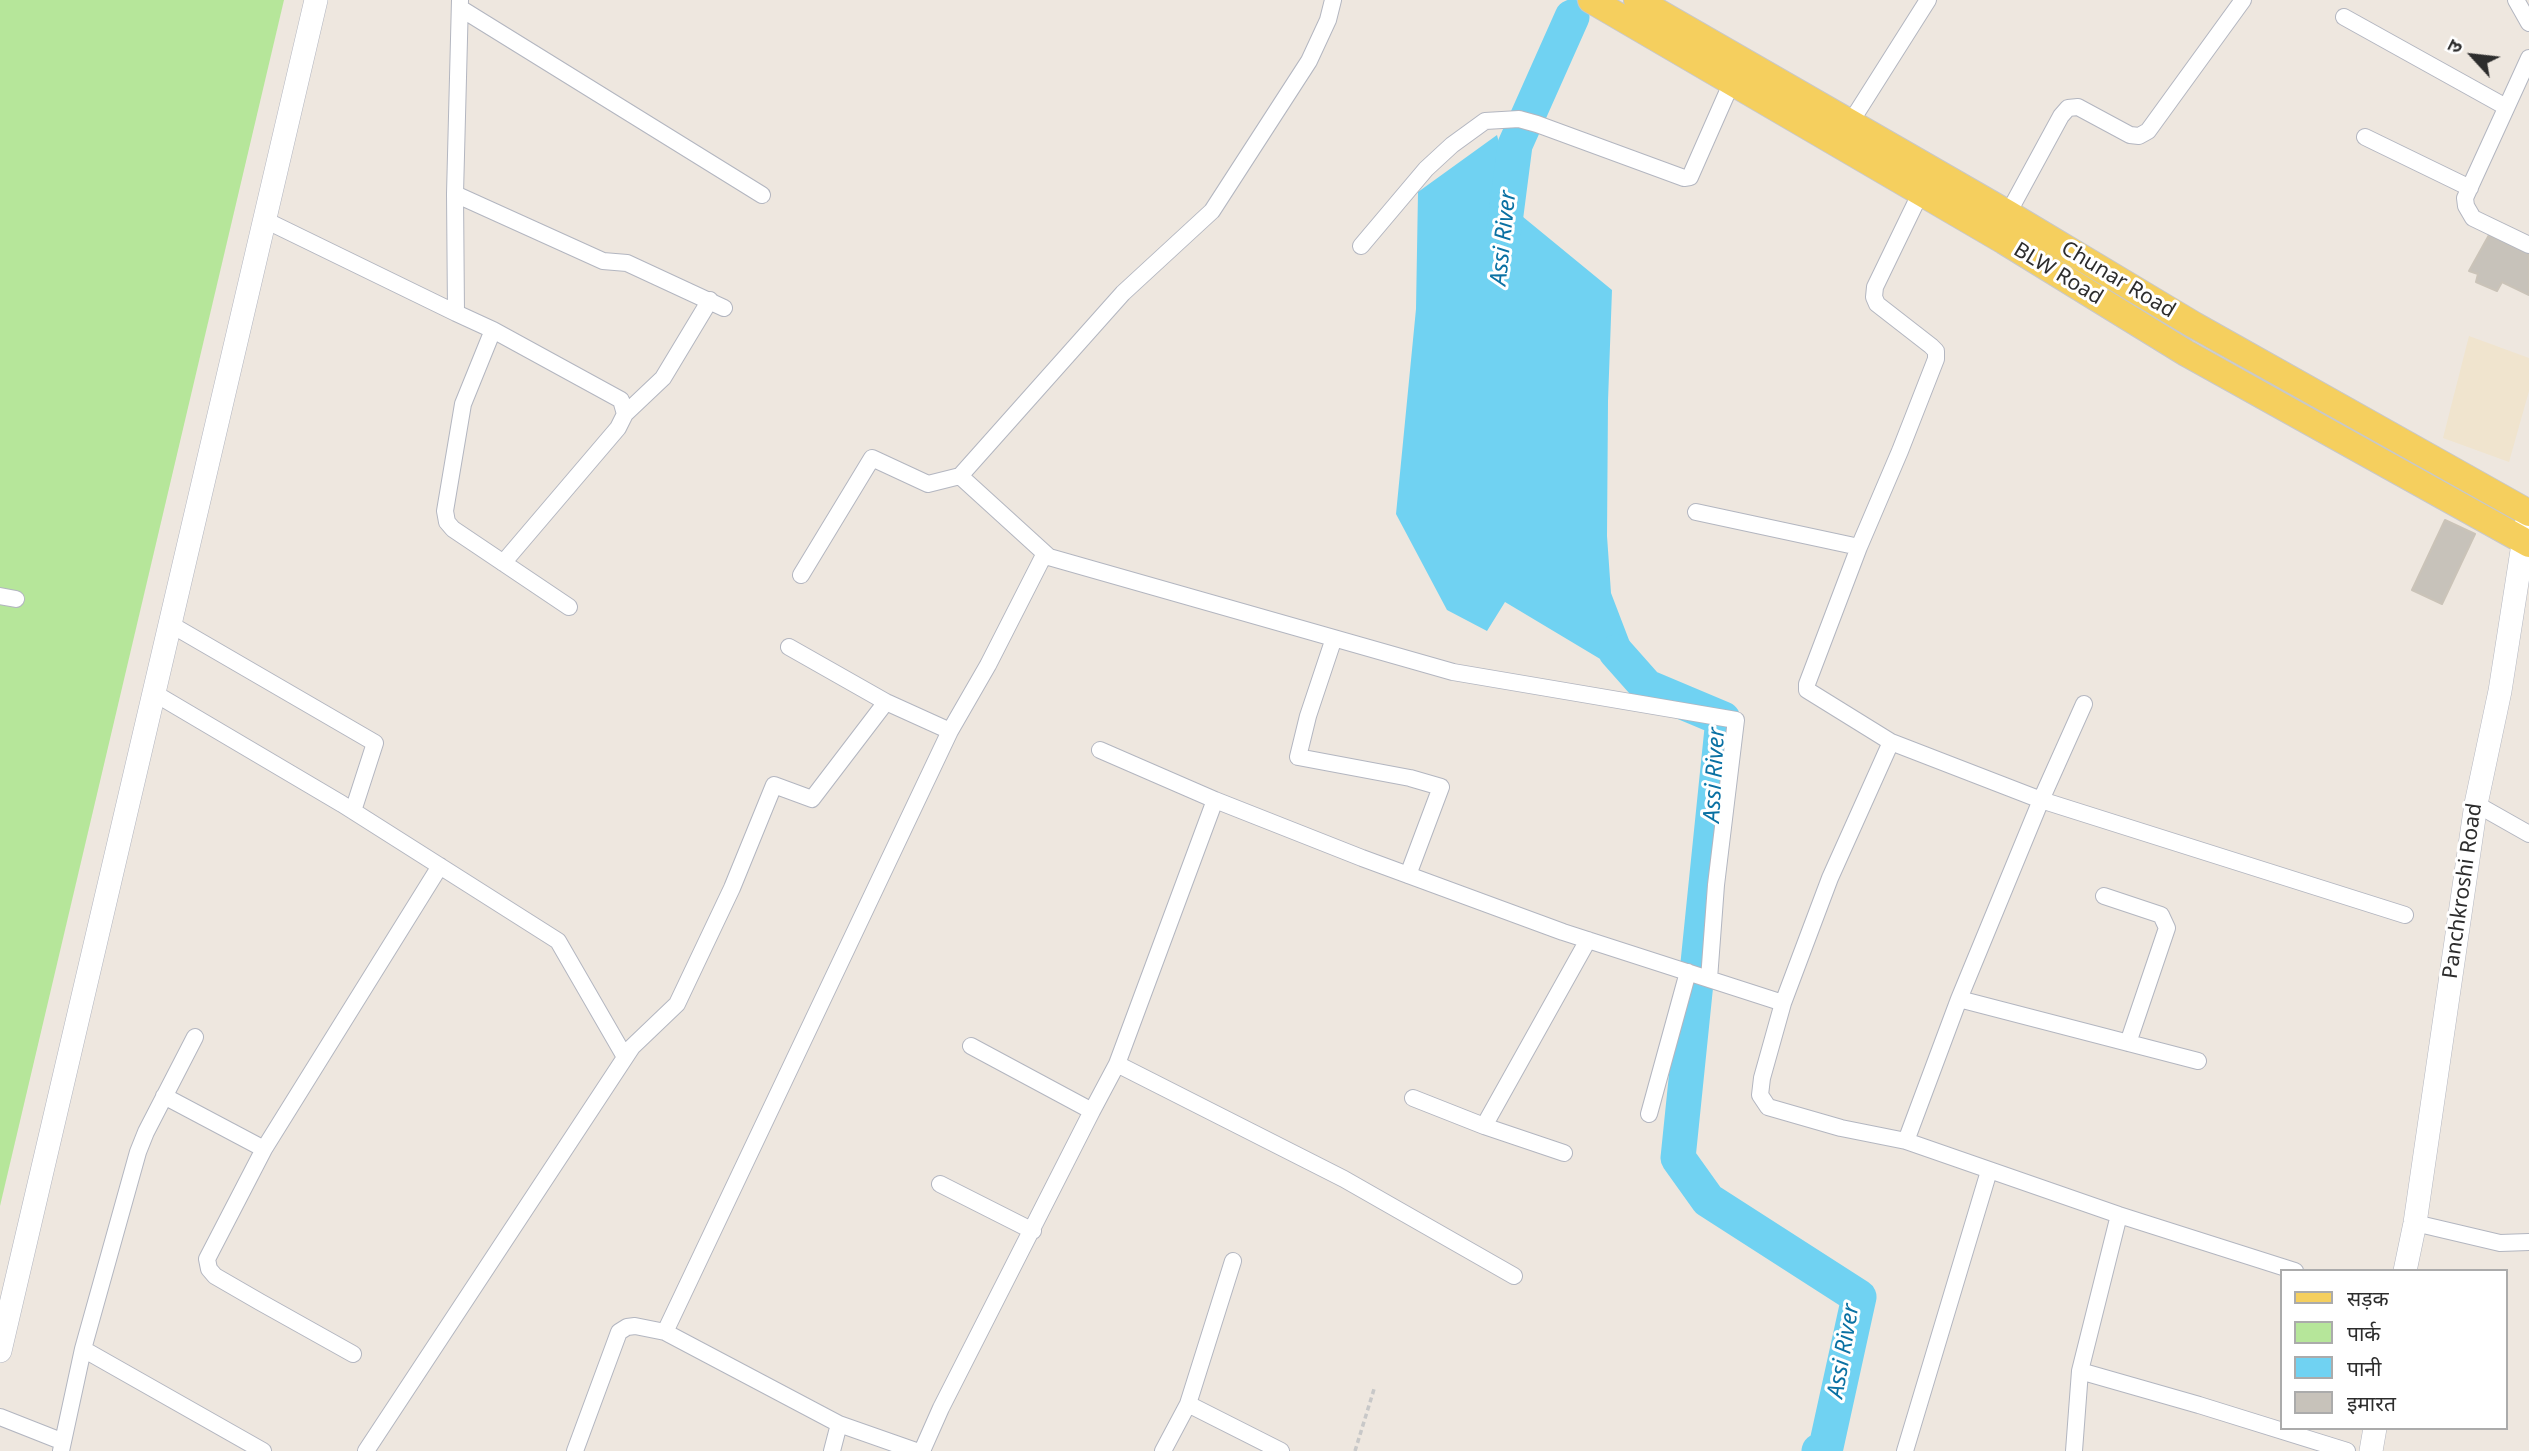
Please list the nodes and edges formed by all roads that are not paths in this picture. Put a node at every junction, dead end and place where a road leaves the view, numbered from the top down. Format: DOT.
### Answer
graph roads {
  1 [pos="316,0"];
  2 [pos="1333,0"];
  3 [pos="1637,0"];
  4 [pos="1928,0"];
  5 [pos="2243,0"];
  6 [pos="2516,0"];
  7 [pos="1600,2"];
  8 [pos="460,4"];
  9 [pos="2344,17"];
  10 [pos="2529,23"];
  11 [pos="2529,58"];
  12 [pos="1731,84"];
  13 [pos="2506,107"];
  14 [pos="1844,134"];
  15 [pos="2365,137"];
  16 [pos="2470,188"];
  17 [pos="455,194"];
  18 [pos="1920,194"];
  19 [pos="762,195"];
  20 [pos="2007,213"];
  21 [pos="265,220"];
  22 [pos="1999,238"];
  23 [pos="2529,245"];
  24 [pos="1361,246"];
  25 [pos="456,313"];
  26 [pos="492,330"];
  27 [pos="625,414"];
  28 [pos="960,476"];
  29 [pos="1696,512"];
  30 [pos="2529,513"];
  31 [pos="2525,542"];
  32 [pos="1859,547"];
  33 [pos="1049,556"];
  34 [pos="503,563"];
  35 [pos="801,575"];
  36 [pos="569,607"];
  37 [pos="170,624"];
  38 [pos="1334,638"];
  39 [pos="789,647"];
  40 [pos="154,693"];
  41 [pos="886,702"];
  42 [pos="2084,704"];
  43 [pos="950,731"];
  44 [pos="1891,742"];
  45 [pos="1100,750"];
  46 [pos="1215,800"];
  47 [pos="2041,800"];
  48 [pos="2476,804"];
  49 [pos="352,811"];
  50 [pos="2529,834"];
  51 [pos="440,866"];
  52 [pos="1408,875"];
  53 [pos="2104,896"];
  54 [pos="2405,915"];
  55 [pos="1588,940"];
  56 [pos="1688,972"];
  57 [pos="1709,979"];
  58 [pos="1959,999"];
  59 [pos="1783,1003"];
  60 [pos="195,1037"];
  61 [pos="2128,1043"];
  62 [pos="971,1046"];
  63 [pos="625,1058"];
  64 [pos="2198,1062"];
  65 [pos="1116,1064"];
  66 [pos="164,1096"];
  67 [pos="1413,1098"];
  68 [pos="1092,1111"];
  69 [pos="1649,1114"];
  70 [pos="1484,1126"];
  71 [pos="1906,1141"];
  72 [pos="264,1149"];
  73 [pos="1564,1153"];
  74 [pos="1989,1171"];
  75 [pos="940,1184"];
  76 [pos="2119,1215"];
  77 [pos="2415,1223"];
  78 [pos="1032,1231"];
  79 [pos="2529,1242"];
  80 [pos="1233,1261"];
  81 [pos="2289,1269"];
  82 [pos="2404,1269"];
  83 [pos="1514,1276"];
  84 [pos="665,1332"];
  85 [pos="83,1349"];
  86 [pos="0,1351"];
  87 [pos="354,1354"];
  88 [pos="2080,1371"];
  89 [pos="1188,1404"];
  90 [pos="0,1417"];
  91 [pos="839,1423"];
  92 [pos="2375,1430"];
  93 [pos="61,1446"];
  94 [pos="263,1451"];
  95 [pos="366,1451"];
  96 [pos="575,1451"];
  97 [pos="832,1451"];
  98 [pos="916,1451"];
  99 [pos="922,1451"];
  100 [pos="1163,1451"];
  101 [pos="1281,1451"];
  102 [pos="1905,1451"];
  103 [pos="2074,1451"];
  104 [pos="2347,1451"];
  105 [pos="2371,1451"];
  1 -- 21 [label="street"];
  2 -- 28 [label="street"];
  3 -- 14 [label="main road, Chunar Road"];
  4 -- 14 [label="street"];
  5 -- 20 [label="street"];
  6 -- 10 [label="street"];
  7 -- 12 [label="main road, BLW Road"];
  8 -- 17 [label="street"];
  8 -- 19 [label="street"];
  9 -- 13 [label="street"];
  11 -- 13 [label="street"];
  12 -- 14 [label="main road, BLW Road"];
  12 -- 24 [label="street"];
  13 -- 16 [label="street"];
  14 -- 18 [label="main road, BLW Road"];
  14 -- 20 [label="main road, Chunar Road"];
  15 -- 16 [label="street"];
  16 -- 23 [label="street"];
  17 -- 25 [label="street"];
  17 -- 27 [label="street"];
  18 -- 22 [label="main road, BLW Road"];
  18 -- 32 [label="street"];
  20 -- 22 [label="street"];
  20 -- 30 [label="main road, Chunar Road"];
  21 -- 25 [label="street"];
  21 -- 37 [label="street"];
  22 -- 31 [label="main road, BLW Road"];
  25 -- 26 [label="street"];
  26 -- 27 [label="street"];
  26 -- 34 [label="street"];
  27 -- 34 [label="street"];
  28 -- 33 [label="street"];
  28 -- 35 [label="street"];
  29 -- 32 [label="street"];
  30 -- 31 [label="street, Panchkroshi Road"];
  31 -- 48 [label="street, Panchkroshi Road"];
  32 -- 44 [label="street"];
  33 -- 38 [label="street"];
  33 -- 43 [label="street"];
  34 -- 36 [label="street"];
  37 -- 40 [label="street"];
  37 -- 49 [label="street"];
  38 -- 52 [label="street"];
  38 -- 57 [label="street"];
  39 -- 41 [label="street"];
  40 -- 49 [label="street"];
  40 -- 86 [label="street"];
  41 -- 43 [label="street"];
  41 -- 63 [label="street"];
  42 -- 47 [label="street"];
  43 -- 84 [label="street"];
  44 -- 47 [label="street"];
  44 -- 59 [label="street"];
  45 -- 46 [label="street"];
  46 -- 52 [label="street"];
  46 -- 65 [label="street"];
  47 -- 54 [label="street"];
  47 -- 58 [label="street"];
  48 -- 50 [label="street"];
  48 -- 77 [label="street, Panchkroshi Road"];
  49 -- 51 [label="street"];
  51 -- 63 [label="street"];
  51 -- 72 [label="street"];
  52 -- 55 [label="street"];
  53 -- 61 [label="street"];
  55 -- 56 [label="street"];
  55 -- 70 [label="street"];
  56 -- 57 [label="street"];
  56 -- 69 [label="street"];
  57 -- 59 [label="street"];
  58 -- 61 [label="street"];
  58 -- 71 [label="street"];
  59 -- 71 [label="street"];
  60 -- 66 [label="street"];
  61 -- 64 [label="street"];
  62 -- 68 [label="street"];
  63 -- 95 [label="street"];
  65 -- 68 [label="street"];
  65 -- 83 [label="street"];
  66 -- 72 [label="street"];
  66 -- 85 [label="street"];
  67 -- 70 [label="street"];
  68 -- 78 [label="street"];
  70 -- 73 [label="street"];
  71 -- 74 [label="street"];
  72 -- 87 [label="street"];
  74 -- 76 [label="street"];
  74 -- 102 [label="street"];
  75 -- 78 [label="street"];
  76 -- 81 [label="street"];
  76 -- 88 [label="street"];
  77 -- 79 [label="street"];
  77 -- 82 [label="street, Panchkroshi Road"];
  78 -- 99 [label="street"];
  80 -- 89 [label="street"];
  84 -- 91 [label="street"];
  84 -- 96 [label="street"];
  85 -- 93 [label="street"];
  85 -- 94 [label="street"];
  88 -- 103 [label="street"];
  88 -- 104 [label="street"];
  89 -- 100 [label="street"];
  89 -- 101 [label="street"];
  90 -- 93 [label="street"];
  91 -- 97 [label="street"];
  91 -- 98 [label="street"];
  92 -- 105 [label="street"];
}
